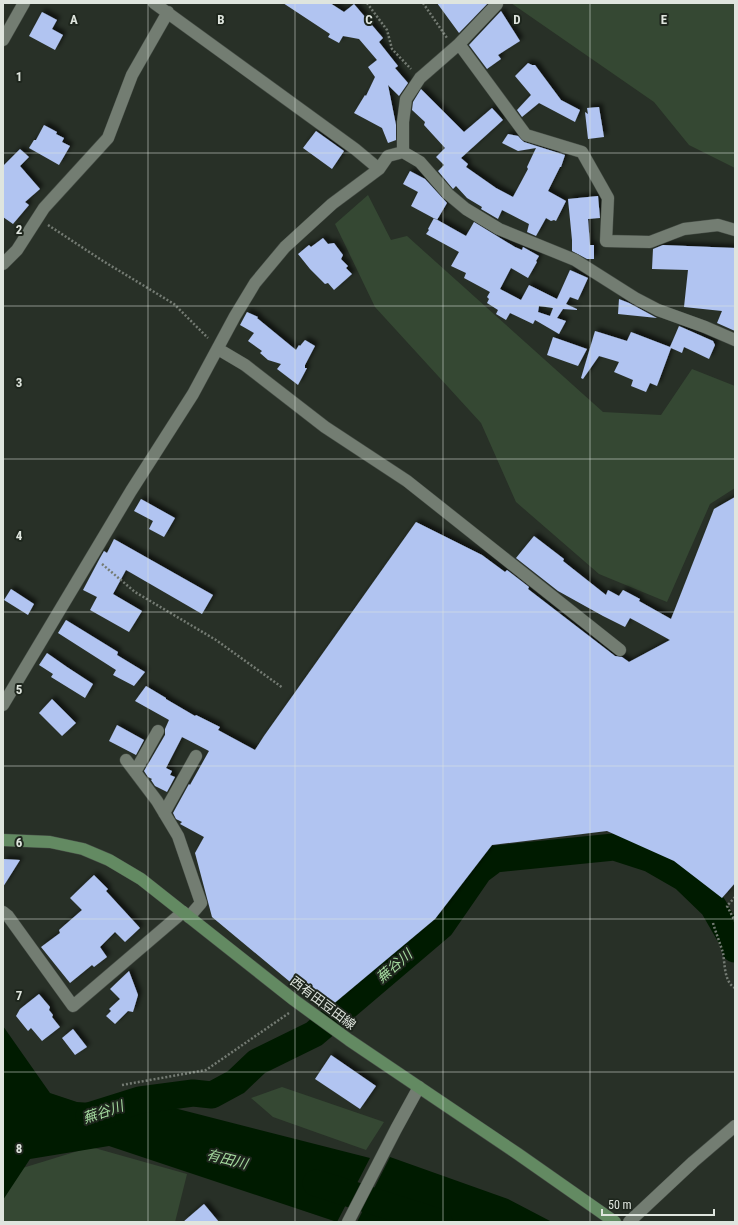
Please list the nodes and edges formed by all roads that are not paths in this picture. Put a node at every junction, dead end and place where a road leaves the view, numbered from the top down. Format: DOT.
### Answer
graph roads {
  1 [pos="24,3"];
  2 [pos="154,3"];
  3 [pos="497,4"];
  4 [pos="168,12"];
  5 [pos="3,40"];
  6 [pos="457,46"];
  7 [pos="403,152"];
  8 [pos="379,169"];
  9 [pos="735,230"];
  10 [pos="3,264"];
  11 [pos="735,340"];
  12 [pos="218,348"];
  13 [pos="620,650"];
  14 [pos="3,705"];
  15 [pos="158,731"];
  16 [pos="196,756"];
  17 [pos="126,760"];
  18 [pos="135,772"];
  19 [pos="164,813"];
  20 [pos="3,840"];
  21 [pos="3,912"];
  22 [pos="186,914"];
  23 [pos="420,1087"];
  24 [pos="735,1126"];
  25 [pos="348,1222"];
  26 [pos="615,1222"];
  27 [pos="629,1222"];
  1 -- 5 [label="street"];
  2 -- 4 [label="street"];
  3 -- 6 [label="street"];
  4 -- 8 [label="street"];
  4 -- 10 [label="street"];
  6 -- 7 [label="street"];
  6 -- 9 [label="street"];
  7 -- 8 [label="street"];
  7 -- 11 [label="street"];
  8 -- 12 [label="street"];
  12 -- 13 [label="street"];
  12 -- 14 [label="street"];
  15 -- 18 [label="street"];
  16 -- 19 [label="street"];
  17 -- 18 [label="street"];
  18 -- 19 [label="street"];
  19 -- 22 [label="street"];
  20 -- 22 [label="main road, 西有田豆田線"];
  21 -- 22 [label="street"];
  22 -- 23 [label="main road, 西有田豆田線"];
  23 -- 25 [label="street"];
  23 -- 26 [label="main road, 西有田豆田線"];
  24 -- 27 [label="street"];
}
